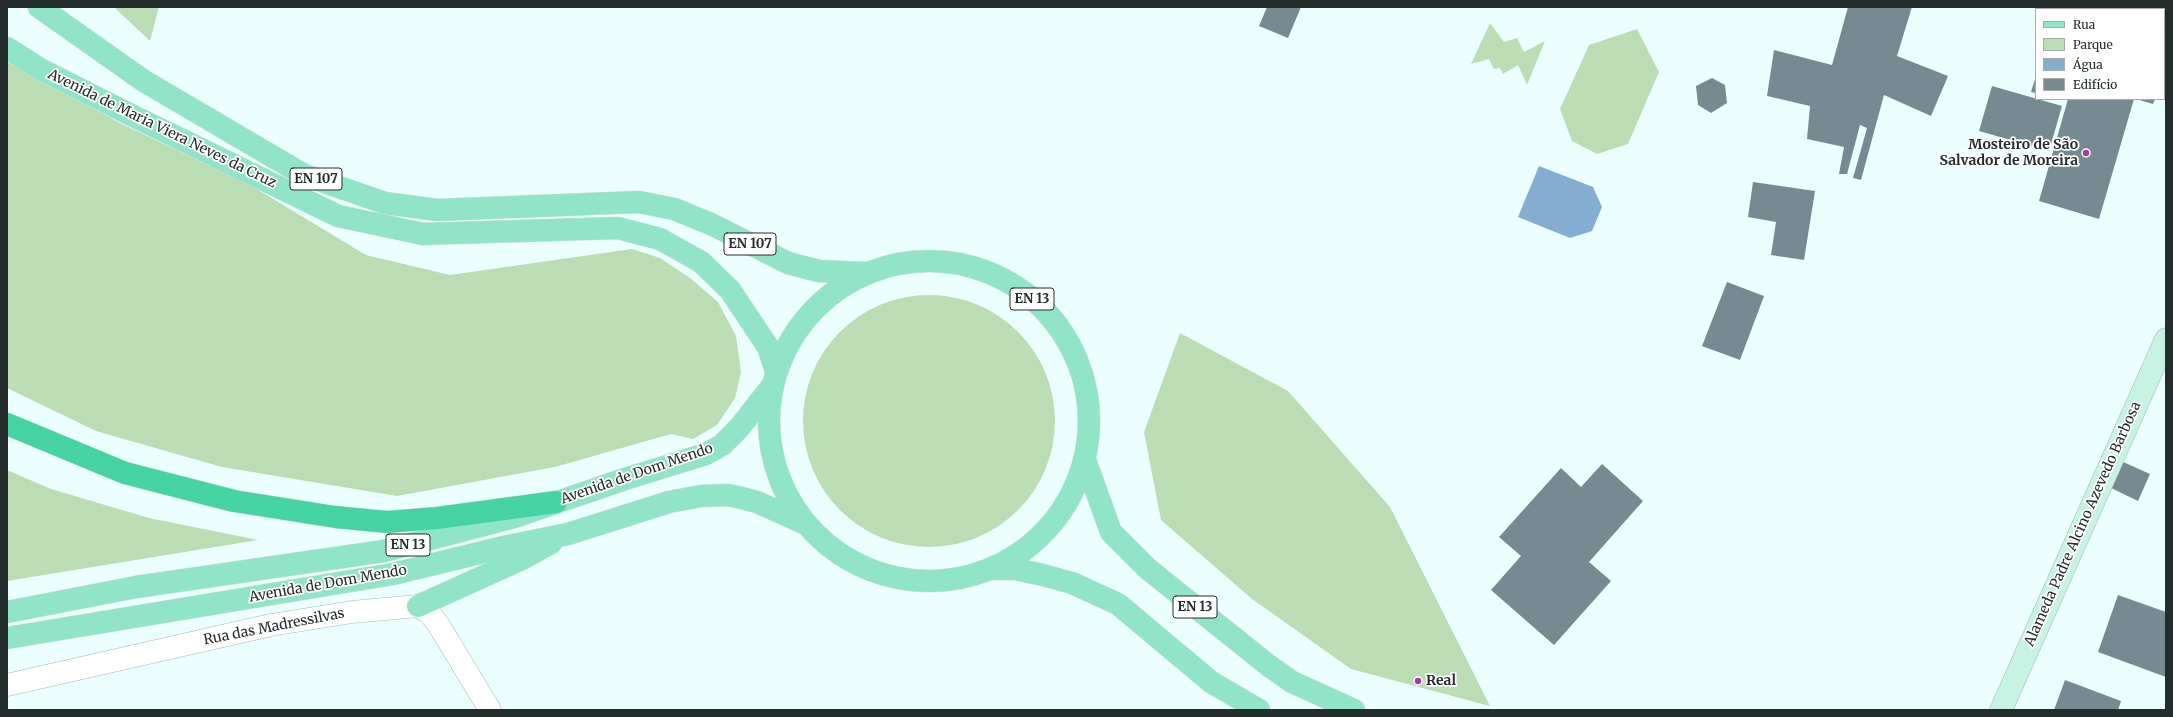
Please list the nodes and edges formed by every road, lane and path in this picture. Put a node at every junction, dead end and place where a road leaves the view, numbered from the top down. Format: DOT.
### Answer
graph roads {
  1 [pos="39,7"];
  2 [pos="7,48"];
  3 [pos="864,273"];
  4 [pos="2166,339"];
  5 [pos="774,379"];
  6 [pos="7,424"];
  7 [pos="1085,460"];
  8 [pos="556,502"];
  9 [pos="806,524"];
  10 [pos="568,534"];
  11 [pos="990,569"];
  12 [pos="418,606"];
  13 [pos="7,612"];
  14 [pos="7,638"];
  15 [pos="7,684"];
  16 [pos="490,710"];
  17 [pos="1259,710"];
  18 [pos="1354,710"];
  19 [pos="2001,710"];
  1 -- 3 [label="main road, Avenida de Maria Viera Neves da Cruz / EN 107"];
  2 -- 5 [label="main road, Avenida de Maria Viera Neves da Cruz / EN 107"];
  3 -- 5 [label="main road, EN 13"];
  3 -- 7 [label="main road, EN 13"];
  4 -- 19 [label="main road, Alameda Padre Alcino Azevedo Barbosa"];
  5 -- 8 [label="main road, Avenida de Dom Mendo / EN 13"];
  5 -- 9 [label="main road, EN 13"];
  6 -- 8 [label="highway"];
  7 -- 11 [label="main road, EN 13"];
  7 -- 18 [label="main road, EN 13"];
  8 -- 13 [label="main road, Avenida de Dom Mendo / EN 13"];
  9 -- 10 [label="main road, Avenida de Dom Mendo / EN 13"];
  9 -- 11 [label="main road, EN 13"];
  10 -- 12 [label="main road"];
  10 -- 14 [label="main road, Avenida de Dom Mendo / EN 13"];
  11 -- 17 [label="main road, EN 13"];
  12 -- 15 [label="street, Rua das Madressilvas"];
  12 -- 16 [label="street"];
}
